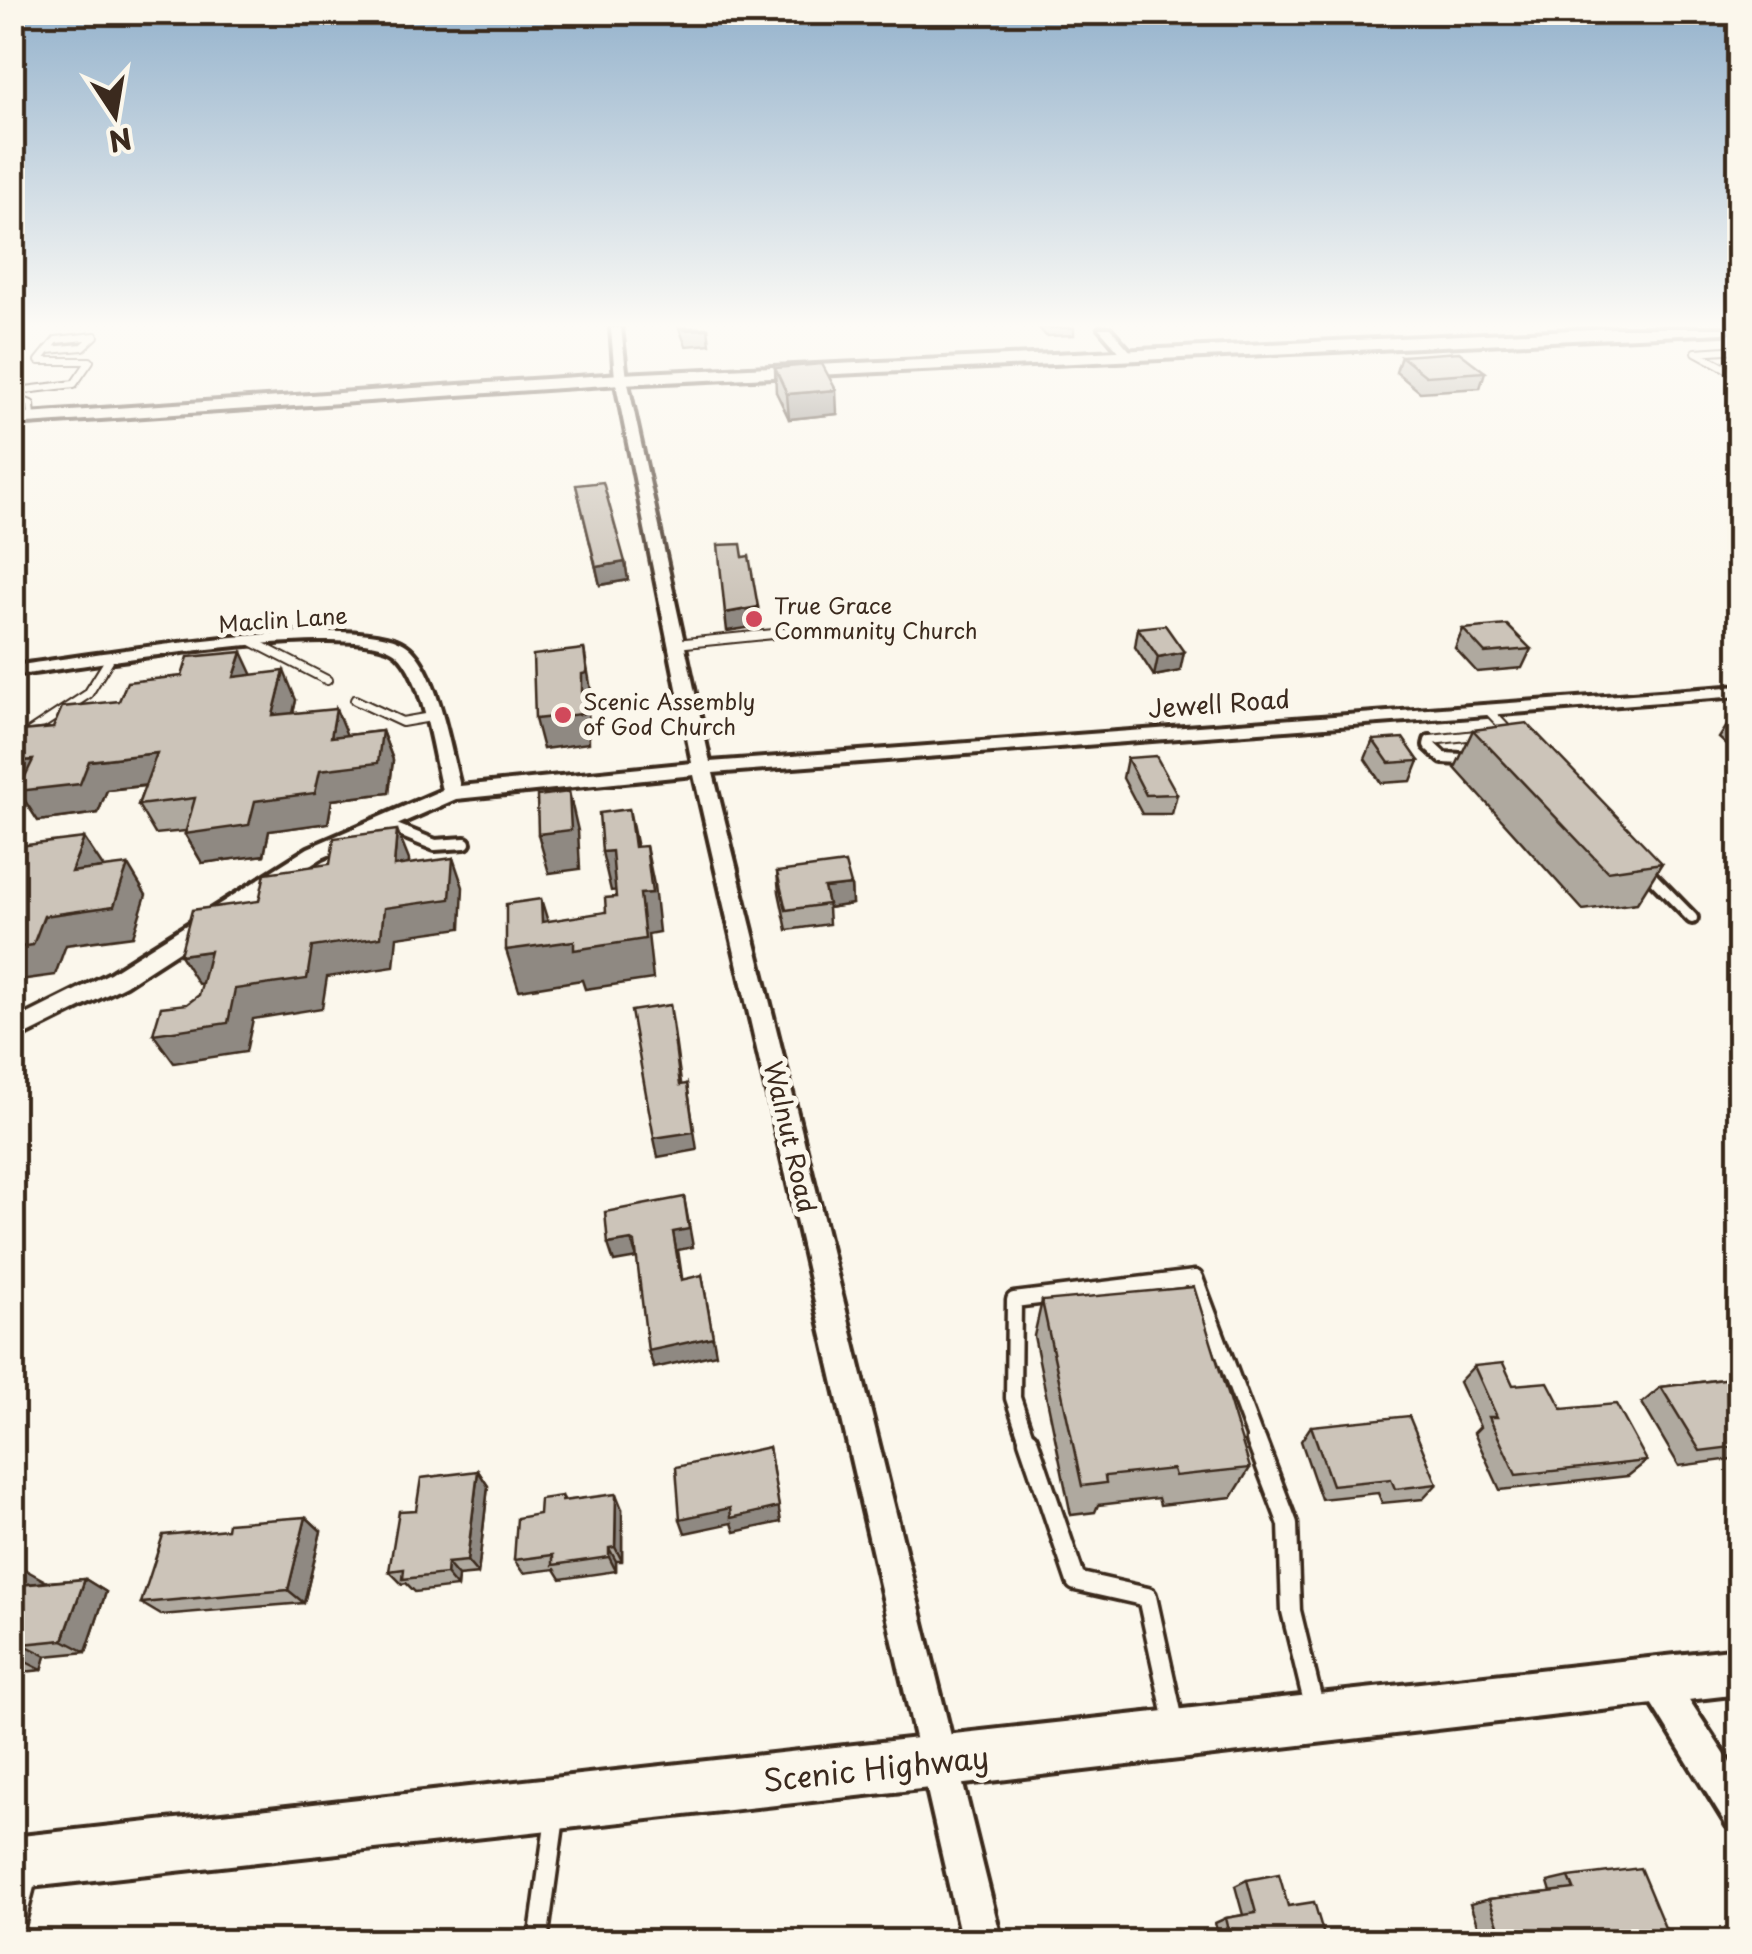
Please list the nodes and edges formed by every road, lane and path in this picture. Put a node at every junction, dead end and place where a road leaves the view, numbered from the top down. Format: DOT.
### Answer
graph roads {
  1 [pos="629,419"];
  2 [pos="804,631"];
  3 [pos="254,642"];
  4 [pos="676,644"];
  5 [pos="109,660"];
  6 [pos="12,671"];
  7 [pos="327,680"];
  8 [pos="1740,691"];
  9 [pos="355,700"];
  10 [pos="1487,709"];
  11 [pos="431,717"];
  12 [pos="1509,731"];
  13 [pos="1519,741"];
  14 [pos="12,744"];
  15 [pos="1462,759"];
  16 [pos="702,768"];
  17 [pos="452,793"];
  18 [pos="384,824"];
  19 [pos="465,842"];
  20 [pos="1638,862"];
  21 [pos="1692,918"];
  22 [pos="12,1032"];
  23 [pos="1740,1671"];
  24 [pos="1658,1681"];
  25 [pos="1317,1719"];
  26 [pos="1177,1736"];
  27 [pos="940,1763"];
  28 [pos="556,1804"];
  29 [pos="1740,1813"];
  30 [pos="22,1862"];
  31 [pos="12,1936"];
  32 [pos="538,1942"];
  33 [pos="982,1942"];
  1 -- 4 [label="street, Walnut Road"];
  2 -- 4 [label="lane"];
  3 -- 5 [label="street, Maclin Lane"];
  3 -- 7 [label="lane"];
  3 -- 11 [label="street, Maclin Lane"];
  4 -- 16 [label="street, Walnut Road"];
  5 -- 6 [label="street, Maclin Lane"];
  5 -- 14 [label="lane"];
  8 -- 10 [label="street, Jewell Road"];
  9 -- 11 [label="lane"];
  10 -- 12 [label="lane"];
  10 -- 16 [label="street, Jewell Road"];
  11 -- 17 [label="street, Maclin Lane"];
  12 -- 13 [label="lane"];
  12 -- 15 [label="lane"];
  16 -- 17 [label="street, Jewell Road"];
  16 -- 27 [label="street, Walnut Road"];
  17 -- 18 [label="street, Jewell Road"];
  18 -- 19 [label="lane"];
  18 -- 22 [label="street, Jewell Road"];
  20 -- 21 [label="lane"];
  23 -- 24 [label="street, Scenic Highway"];
  24 -- 25 [label="street, Scenic Highway"];
  24 -- 29 [label="street"];
  25 -- 26 [label="street, Scenic Highway"];
  25 -- 26 [label="lane"];
  26 -- 27 [label="street, Scenic Highway"];
  27 -- 28 [label="street, Scenic Highway"];
  27 -- 33 [label="street, Walnut Road"];
  28 -- 30 [label="street, Scenic Highway"];
  28 -- 32 [label="lane"];
  30 -- 31 [label="lane"];
}
